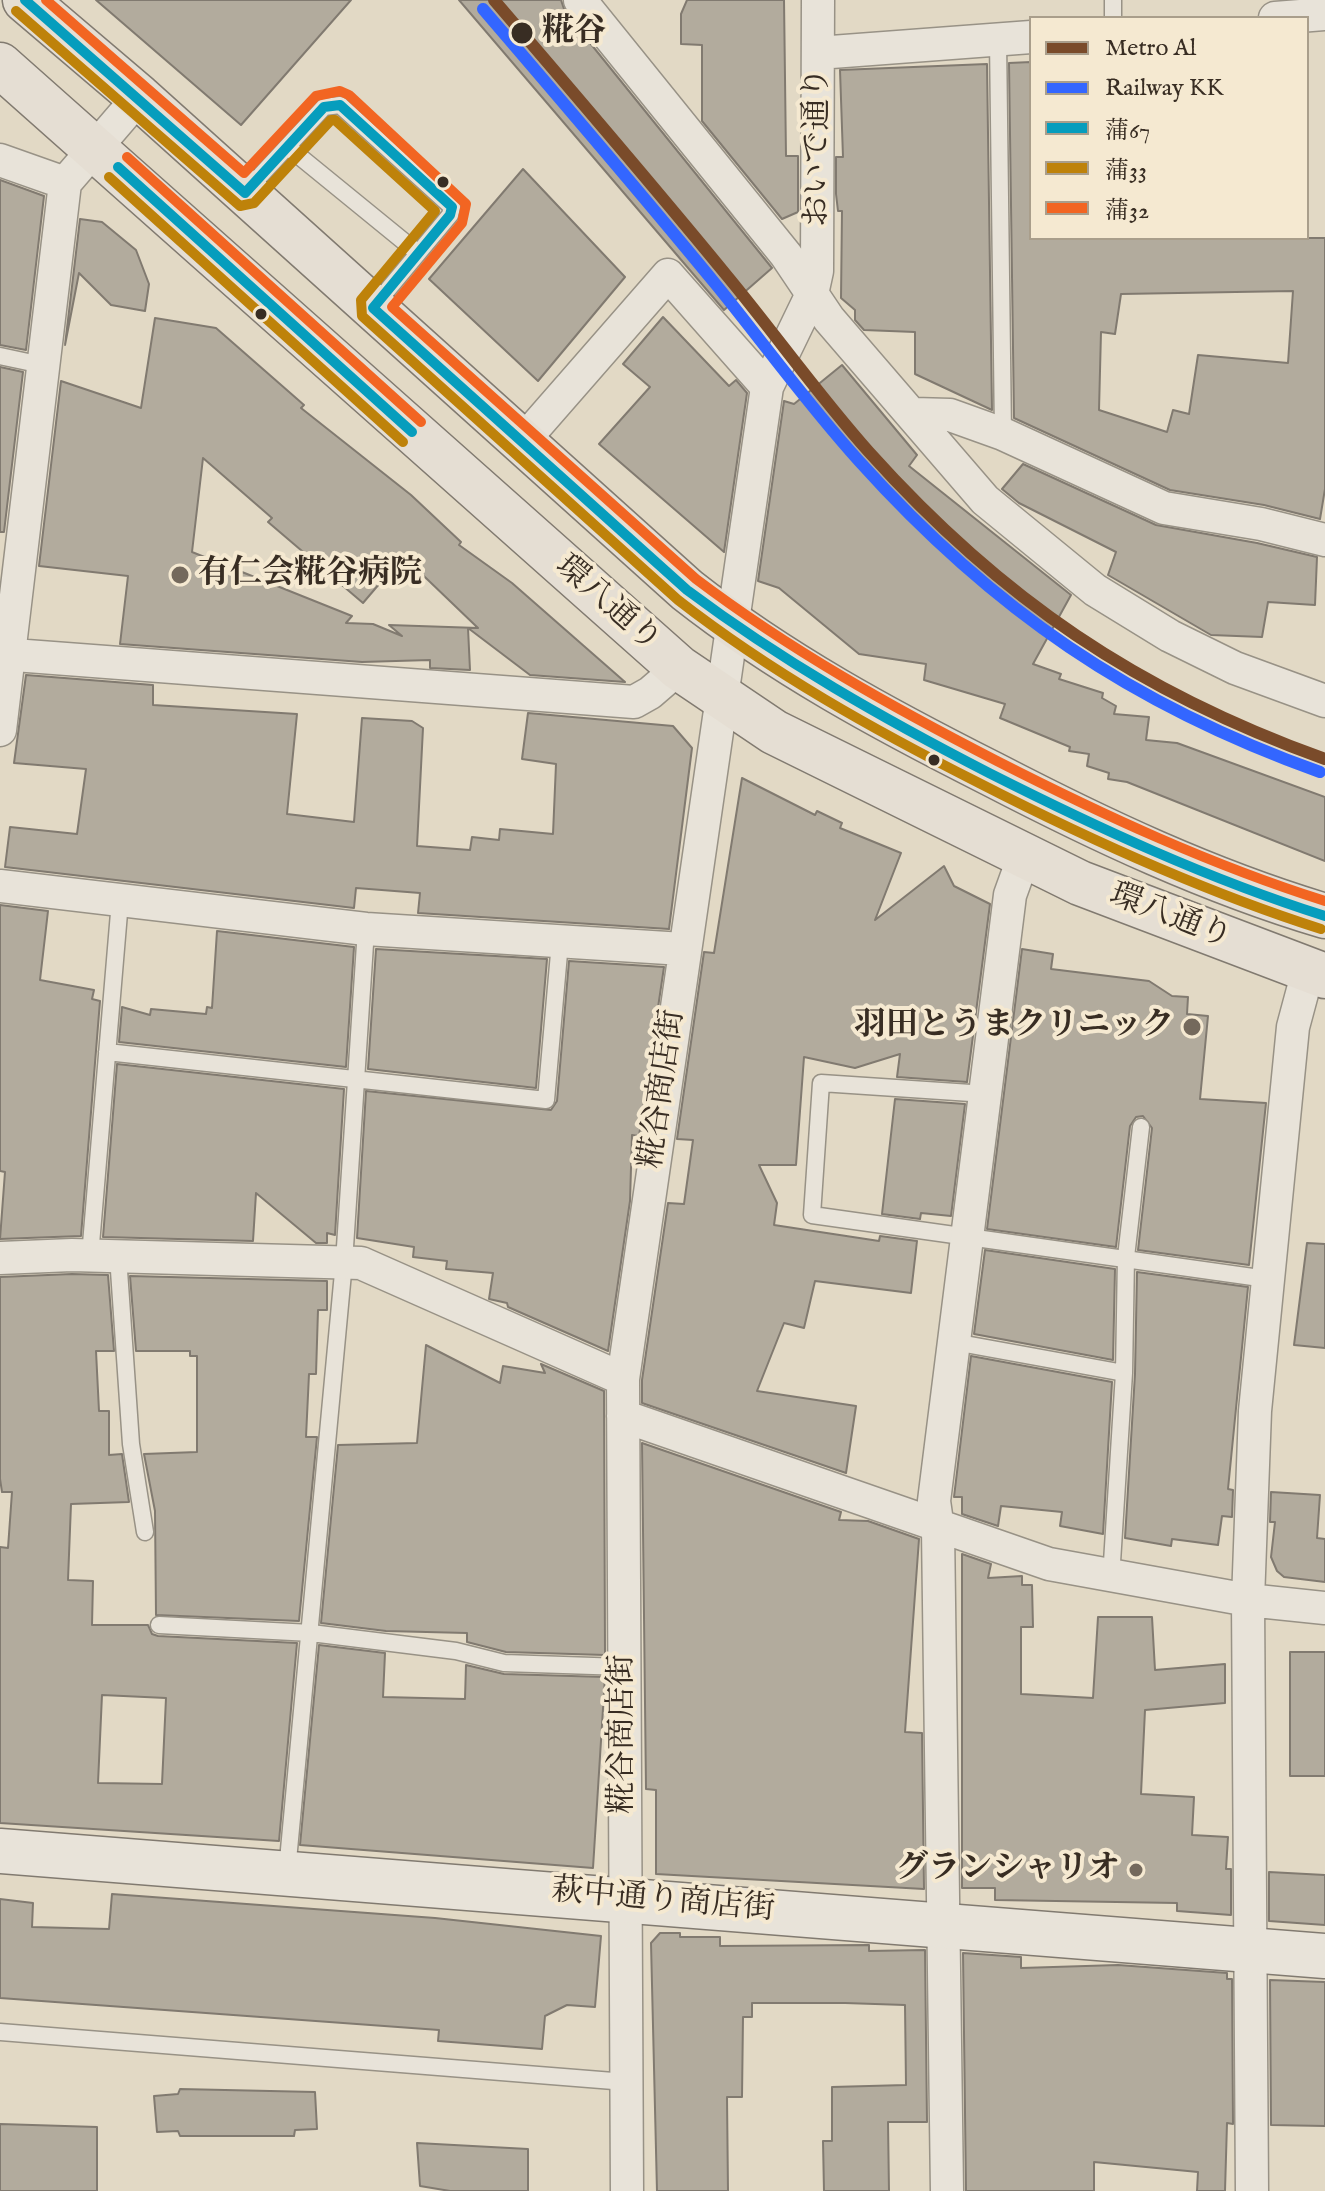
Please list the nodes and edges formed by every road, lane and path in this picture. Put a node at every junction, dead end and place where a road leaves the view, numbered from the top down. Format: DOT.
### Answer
graph roads {
  1 [pos="25,0"];
  2 [pos="580,0"];
  3 [pos="818,0"];
  4 [pos="1325,14"];
  5 [pos="1300,16"];
  6 [pos="1029,37"];
  7 [pos="998,40"];
  8 [pos="818,53"];
  9 [pos="0,65"];
  10 [pos="139,97"];
  11 [pos="94,146"];
  12 [pos="288,147"];
  13 [pos="0,160"];
  14 [pos="65,183"];
  15 [pos="245,193"];
  16 [pos="418,253"];
  17 [pos="812,294"];
  18 [pos="373,308"];
  19 [pos="0,356"];
  20 [pos="42,365"];
  21 [pos="767,387"];
  22 [pos="914,414"];
  23 [pos="1003,434"];
  24 [pos="523,441"];
  25 [pos="1325,540"];
  26 [pos="733,626"];
  27 [pos="3,654"];
  28 [pos="679,668"];
  29 [pos="722,698"];
  30 [pos="1325,701"];
  31 [pos="0,730"];
  32 [pos="1024,856"];
  33 [pos="0,886"];
  34 [pos="120,901"];
  35 [pos="1325,916"];
  36 [pos="366,929"];
  37 [pos="560,942"];
  38 [pos="683,949"];
  39 [pos="1317,973"];
  40 [pos="107,1052"];
  41 [pos="356,1079"];
  42 [pos="986,1094"];
  43 [pos="1141,1127"];
  44 [pos="969,1237"];
  45 [pos="104,1256"];
  46 [pos="1126,1257"];
  47 [pos="0,1258"];
  48 [pos="344,1262"];
  49 [pos="1267,1279"];
  50 [pos="954,1342"];
  51 [pos="1124,1373"];
  52 [pos="623,1379"];
  53 [pos="623,1416"];
  54 [pos="938,1529"];
  55 [pos="145,1532"];
  56 [pos="1111,1578"];
  57 [pos="1248,1600"];
  58 [pos="1325,1608"];
  59 [pos="159,1625"];
  60 [pos="311,1633"];
  61 [pos="623,1667"];
  62 [pos="0,1851"];
  63 [pos="287,1871"];
  64 [pos="624,1884"];
  65 [pos="943,1925"];
  66 [pos="1250,1950"];
  67 [pos="1325,1956"];
  68 [pos="0,2032"];
  69 [pos="626,2082"];
  70 [pos="627,2191"];
  71 [pos="947,2191"];
  72 [pos="1252,2191"];
  1 -- 10 [label="main road, 環八通り"];
  2 -- 17 [label="street"];
  3 -- 8 [label="street, おいで通り"];
  4 -- 5 [label="street"];
  6 -- 7 [label="street"];
  7 -- 8 [label="street"];
  7 -- 23 [label="lane"];
  8 -- 17 [label="street, おいで通り"];
  9 -- 11 [label="main road, 環八通り"];
  10 -- 11 [label="street"];
  10 -- 15 [label="main road, 環八通り"];
  11 -- 14 [label="street"];
  11 -- 28 [label="main road, 環八通り"];
  12 -- 15 [label="lane"];
  12 -- 16 [label="lane"];
  12 -- 16 [label="lane"];
  13 -- 14 [label="street"];
  14 -- 20 [label="street"];
  15 -- 18 [label="main road, 環八通り"];
  16 -- 18 [label="lane"];
  17 -- 21 [label="street, 糀谷商店街"];
  17 -- 22 [label="street"];
  18 -- 24 [label="main road, 環八通り"];
  19 -- 20 [label="lane"];
  20 -- 27 [label="street"];
  21 -- 24 [label="street"];
  21 -- 26 [label="street, 糀谷商店街"];
  22 -- 23 [label="street"];
  22 -- 30 [label="street"];
  23 -- 25 [label="street"];
  24 -- 26 [label="main road, 環八通り"];
  26 -- 29 [label="street, 糀谷商店街"];
  26 -- 35 [label="main road, 環八通り"];
  27 -- 28 [label="street"];
  27 -- 31 [label="street"];
  28 -- 29 [label="main road, 環八通り"];
  29 -- 32 [label="main road, 環八通り"];
  29 -- 38 [label="street, 糀谷商店街"];
  32 -- 39 [label="main road, 環八通り"];
  32 -- 42 [label="street"];
  33 -- 34 [label="street"];
  34 -- 36 [label="street"];
  34 -- 40 [label="lane"];
  36 -- 37 [label="street"];
  36 -- 41 [label="lane"];
  37 -- 38 [label="street"];
  37 -- 41 [label="lane"];
  38 -- 52 [label="street, 糀谷商店街"];
  39 -- 49 [label="street"];
  40 -- 41 [label="lane"];
  40 -- 45 [label="lane"];
  41 -- 48 [label="lane"];
  42 -- 44 [label="street"];
  42 -- 44 [label="lane"];
  43 -- 46 [label="lane"];
  44 -- 46 [label="lane"];
  44 -- 50 [label="street"];
  45 -- 47 [label="street"];
  45 -- 48 [label="street"];
  45 -- 55 [label="lane"];
  46 -- 49 [label="lane"];
  46 -- 51 [label="lane"];
  48 -- 52 [label="street"];
  48 -- 60 [label="lane"];
  49 -- 57 [label="street"];
  50 -- 51 [label="lane"];
  50 -- 54 [label="street"];
  51 -- 56 [label="lane"];
  52 -- 53 [label="street, 糀谷商店街"];
  53 -- 54 [label="street"];
  53 -- 61 [label="street, 糀谷商店街"];
  54 -- 56 [label="street"];
  54 -- 65 [label="street"];
  56 -- 57 [label="street"];
  57 -- 58 [label="street"];
  57 -- 66 [label="street"];
  59 -- 60 [label="lane"];
  60 -- 61 [label="lane"];
  60 -- 63 [label="lane"];
  61 -- 64 [label="street, 糀谷商店街"];
  62 -- 63 [label="street, 萩中通り商店街"];
  63 -- 64 [label="street, 萩中通り商店街"];
  64 -- 65 [label="street, 萩中通り商店街"];
  64 -- 69 [label="street, 糀谷商店街"];
  65 -- 66 [label="street, 萩中通り商店街"];
  65 -- 71 [label="street"];
  66 -- 67 [label="street, 萩中通り商店街"];
  66 -- 72 [label="street"];
  68 -- 69 [label="lane"];
  69 -- 70 [label="street, 糀谷商店街"];
}
